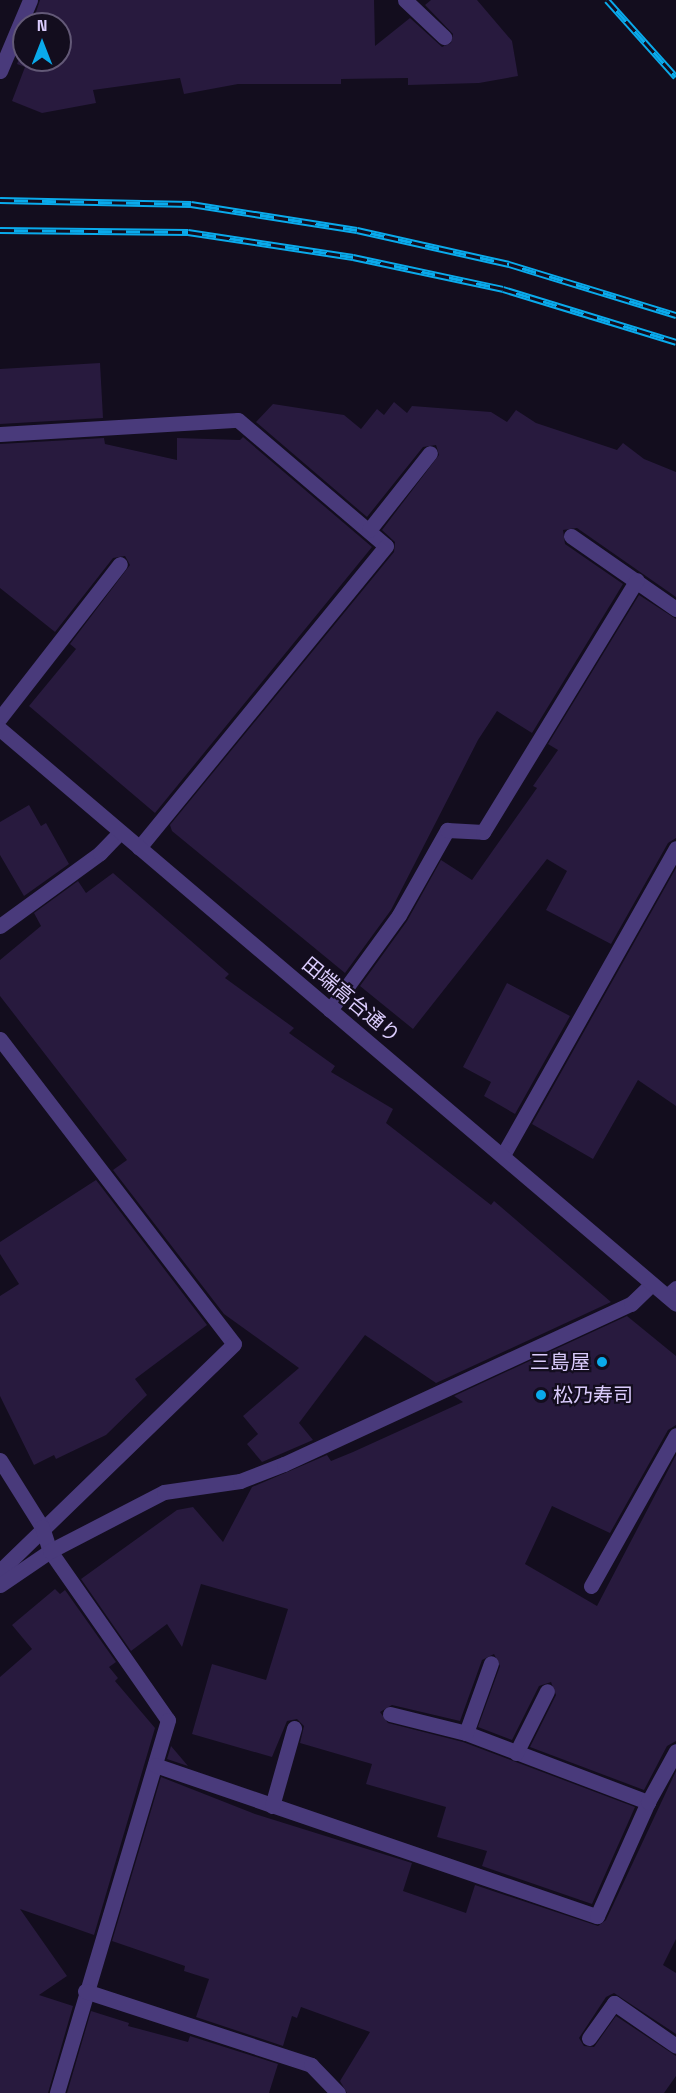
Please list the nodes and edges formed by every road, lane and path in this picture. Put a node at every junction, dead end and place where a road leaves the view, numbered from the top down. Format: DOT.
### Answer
graph roads {
  1 [pos="30,0"];
  2 [pos="405,0"];
  3 [pos="444,37"];
  4 [pos="0,71"];
  5 [pos="0,434"];
  6 [pos="430,453"];
  7 [pos="369,530"];
  8 [pos="571,536"];
  9 [pos="120,564"];
  10 [pos="637,580"];
  11 [pos="676,609"];
  12 [pos="0,718"];
  13 [pos="0,729"];
  14 [pos="120,832"];
  15 [pos="139,848"];
  16 [pos="676,848"];
  17 [pos="0,926"];
  18 [pos="330,1010"];
  19 [pos="0,1039"];
  20 [pos="503,1155"];
  21 [pos="652,1284"];
  22 [pos="673,1296"];
  23 [pos="676,1435"];
  24 [pos="0,1460"];
  25 [pos="42,1527"];
  26 [pos="50,1551"];
  27 [pos="0,1571"];
  28 [pos="0,1585"];
  29 [pos="591,1586"];
  30 [pos="491,1663"];
  31 [pos="547,1692"];
  32 [pos="390,1714"];
  33 [pos="294,1728"];
  34 [pos="466,1732"];
  35 [pos="676,1751"];
  36 [pos="516,1754"];
  37 [pos="155,1765"];
  38 [pos="648,1802"];
  39 [pos="272,1806"];
  40 [pos="85,1991"];
  41 [pos="589,2038"];
  42 [pos="676,2046"];
  43 [pos="57,2093"];
  44 [pos="338,2093"];
  1 -- 4 [label="street"];
  2 -- 3 [label="street"];
  5 -- 7 [label="street"];
  6 -- 7 [label="street"];
  7 -- 15 [label="street"];
  8 -- 10 [label="street"];
  9 -- 12 [label="street"];
  10 -- 11 [label="street"];
  10 -- 18 [label="street"];
  13 -- 14 [label="street, 田端高台通り"];
  14 -- 15 [label="street, 田端高台通り"];
  14 -- 17 [label="street"];
  15 -- 18 [label="street, 田端高台通り"];
  16 -- 20 [label="street"];
  18 -- 20 [label="street, 田端高台通り"];
  19 -- 25 [label="street"];
  20 -- 21 [label="street, 田端高台通り"];
  21 -- 22 [label="street, 田端高台通り"];
  21 -- 26 [label="street"];
  23 -- 29 [label="street"];
  24 -- 25 [label="street"];
  25 -- 26 [label="street"];
  25 -- 27 [label="street"];
  26 -- 28 [label="street"];
  26 -- 37 [label="street"];
  30 -- 34 [label="street"];
  31 -- 36 [label="street"];
  32 -- 34 [label="street"];
  33 -- 39 [label="street"];
  34 -- 36 [label="street"];
  35 -- 38 [label="street"];
  36 -- 38 [label="street"];
  37 -- 39 [label="street"];
  37 -- 40 [label="street"];
  38 -- 39 [label="street"];
  40 -- 43 [label="street"];
  40 -- 44 [label="street"];
  41 -- 42 [label="street"];
}
